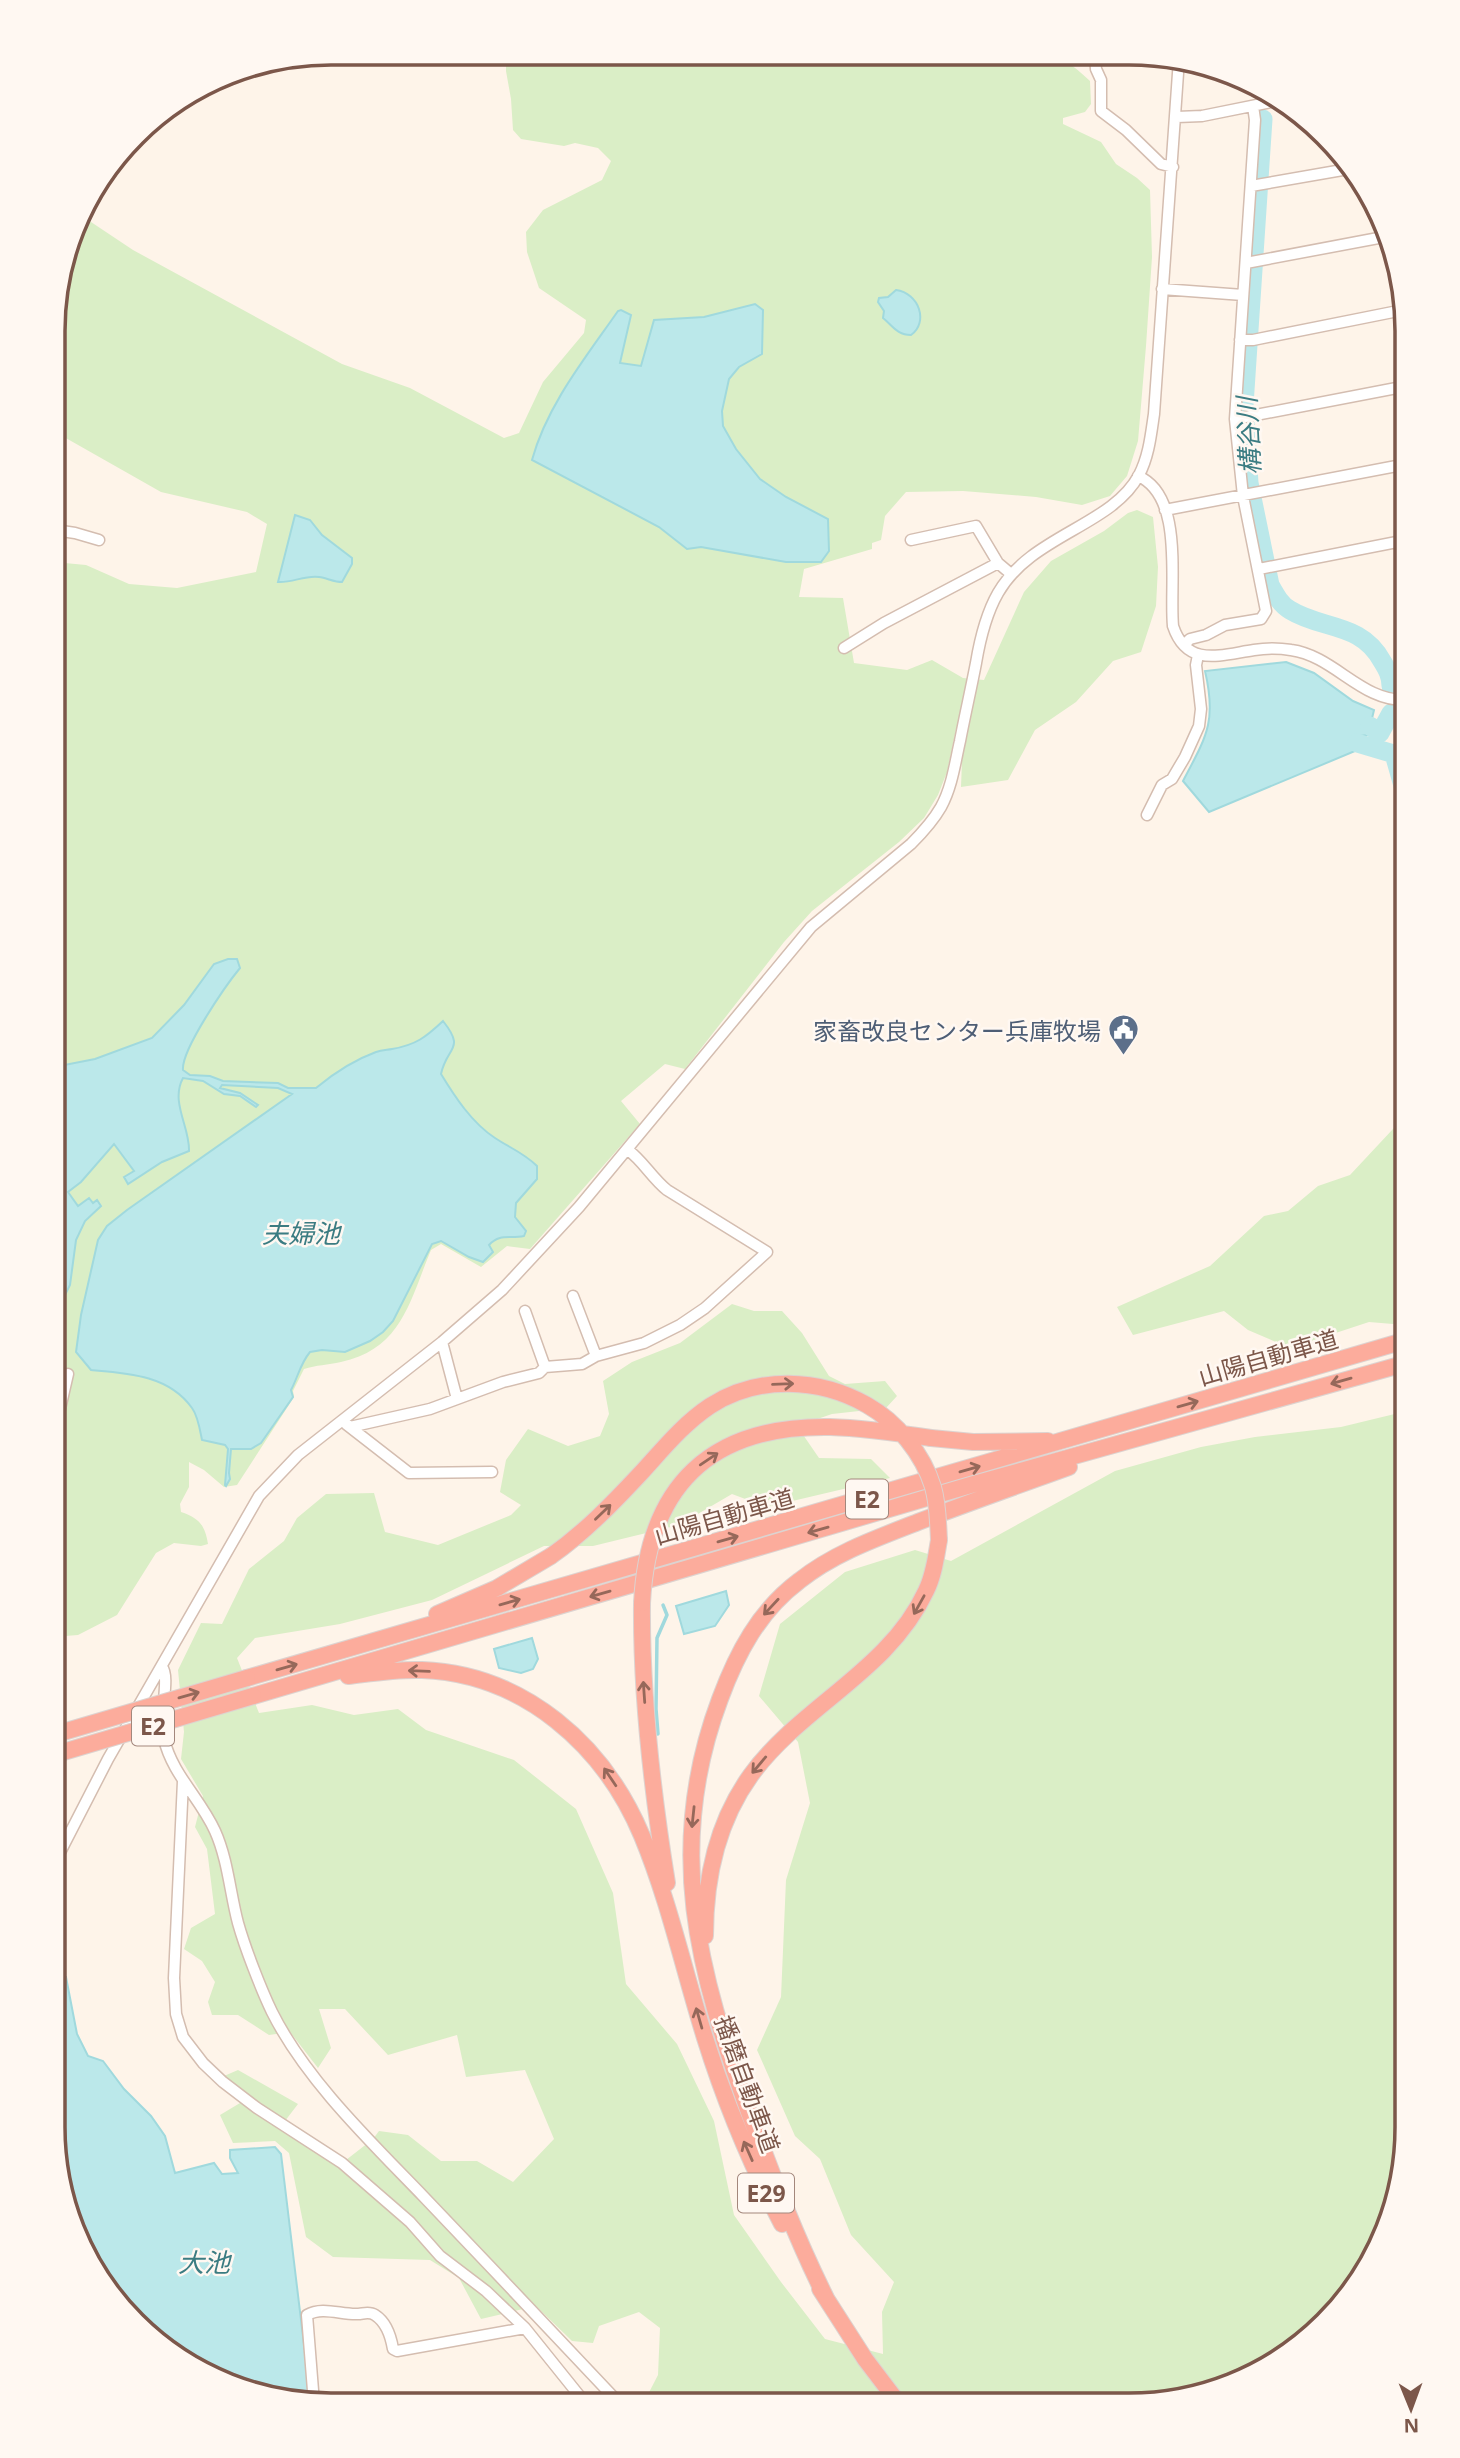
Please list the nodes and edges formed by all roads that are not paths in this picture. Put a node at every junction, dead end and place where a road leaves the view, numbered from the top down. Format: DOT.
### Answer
graph roads {
  1 [pos="1096,65"];
  2 [pos="1179,70"];
  3 [pos="1267,103"];
  4 [pos="1253,106"];
  5 [pos="1177,117"];
  6 [pos="1172,167"];
  7 [pos="1341,170"];
  8 [pos="1256,185"];
  9 [pos="1378,238"];
  10 [pos="1250,263"];
  11 [pos="1162,289"];
  12 [pos="1243,295"];
  13 [pos="1395,312"];
  14 [pos="1245,340"];
  15 [pos="1395,388"];
  16 [pos="1241,418"];
  17 [pos="1395,467"];
  18 [pos="1138,476"];
  19 [pos="1249,495"];
  20 [pos="1165,510"];
  21 [pos="65,532"];
  22 [pos="99,540"];
  23 [pos="911,540"];
  24 [pos="1395,542"];
  25 [pos="998,563"];
  26 [pos="1264,568"];
  27 [pos="1011,574"];
  28 [pos="1184,645"];
  29 [pos="844,648"];
  30 [pos="1198,655"];
  31 [pos="1395,699"];
  32 [pos="1147,815"];
  33 [pos="628,1150"];
  34 [pos="573,1296"];
  35 [pos="525,1311"];
  36 [pos="442,1342"];
  37 [pos="1395,1344"];
  38 [pos="596,1356"];
  39 [pos="1395,1366"];
  40 [pos="545,1367"];
  41 [pos="68,1374"];
  42 [pos="65,1394"];
  43 [pos="457,1399"];
  44 [pos="346,1424"];
  45 [pos="1190,1424"];
  46 [pos="1061,1441"];
  47 [pos="492,1472"];
  48 [pos="326,1655"];
  49 [pos="162,1667"];
  50 [pos="287,1685"];
  51 [pos="65,1731"];
  52 [pos="65,1751"];
  53 [pos="183,1781"];
  54 [pos="65,1843"];
  55 [pos="681,1954"];
  56 [pos="712,2001"];
  57 [pos="826,2298"];
  58 [pos="525,2328"];
  59 [pos="313,2393"];
  60 [pos="577,2393"];
  61 [pos="610,2393"];
  62 [pos="891,2393"];
  1 -- 6 [label="street"];
  2 -- 5 [label="street"];
  3 -- 4 [label="street"];
  4 -- 5 [label="street"];
  4 -- 8 [label="street"];
  5 -- 6 [label="street"];
  6 -- 11 [label="street"];
  7 -- 8 [label="street"];
  8 -- 10 [label="street"];
  9 -- 10 [label="street"];
  10 -- 12 [label="street"];
  11 -- 12 [label="street"];
  11 -- 18 [label="street"];
  12 -- 14 [label="street"];
  13 -- 14 [label="street"];
  14 -- 16 [label="street"];
  15 -- 16 [label="street"];
  16 -- 19 [label="street"];
  17 -- 19 [label="street"];
  18 -- 20 [label="street"];
  18 -- 27 [label="street"];
  19 -- 20 [label="street"];
  19 -- 26 [label="street"];
  20 -- 28 [label="street"];
  21 -- 22 [label="street"];
  23 -- 25 [label="street"];
  24 -- 26 [label="street"];
  25 -- 27 [label="street"];
  25 -- 29 [label="street"];
  26 -- 28 [label="street"];
  27 -- 33 [label="street"];
  28 -- 30 [label="street"];
  30 -- 31 [label="street"];
  30 -- 32 [label="street"];
  33 -- 36 [label="street"];
  33 -- 38 [label="street"];
  34 -- 38 [label="street"];
  35 -- 40 [label="street"];
  36 -- 43 [label="street"];
  36 -- 44 [label="street"];
  46 -- 37 [label="highway, 山陽自動車道 / E2, one-way"];
  38 -- 40 [label="street"];
  39 -- 45 [label="highway, 山陽自動車道 / E2, one-way"];
  40 -- 43 [label="street"];
  41 -- 42 [label="street"];
  43 -- 44 [label="street"];
  44 -- 47 [label="street"];
  44 -- 49 [label="street"];
  45 -- 50 [label="highway, 山陽自動車道 / E2, one-way"];
  45 -- 56 [label="highway, one-way"];
  48 -- 46 [label="highway, 山陽自動車道 / E2, one-way"];
  55 -- 46 [label="highway, one-way, bridge"];
  51 -- 48 [label="highway, 山陽自動車道 / E2, one-way, bridge"];
  48 -- 56 [label="highway, one-way, bridge"];
  49 -- 53 [label="street"];
  49 -- 54 [label="street"];
  50 -- 52 [label="highway, 山陽自動車道 / E2, bridge"];
  55 -- 50 [label="highway, one-way"];
  53 -- 58 [label="street"];
  53 -- 61 [label="street"];
  57 -- 55 [label="highway, 播磨自動車道 / E29, one-way"];
  56 -- 57 [label="highway, 播磨自動車道 / E29"];
  57 -- 62 [label="highway, 播磨自動車道 / E29"];
  58 -- 59 [label="street"];
  58 -- 60 [label="street"];
}
